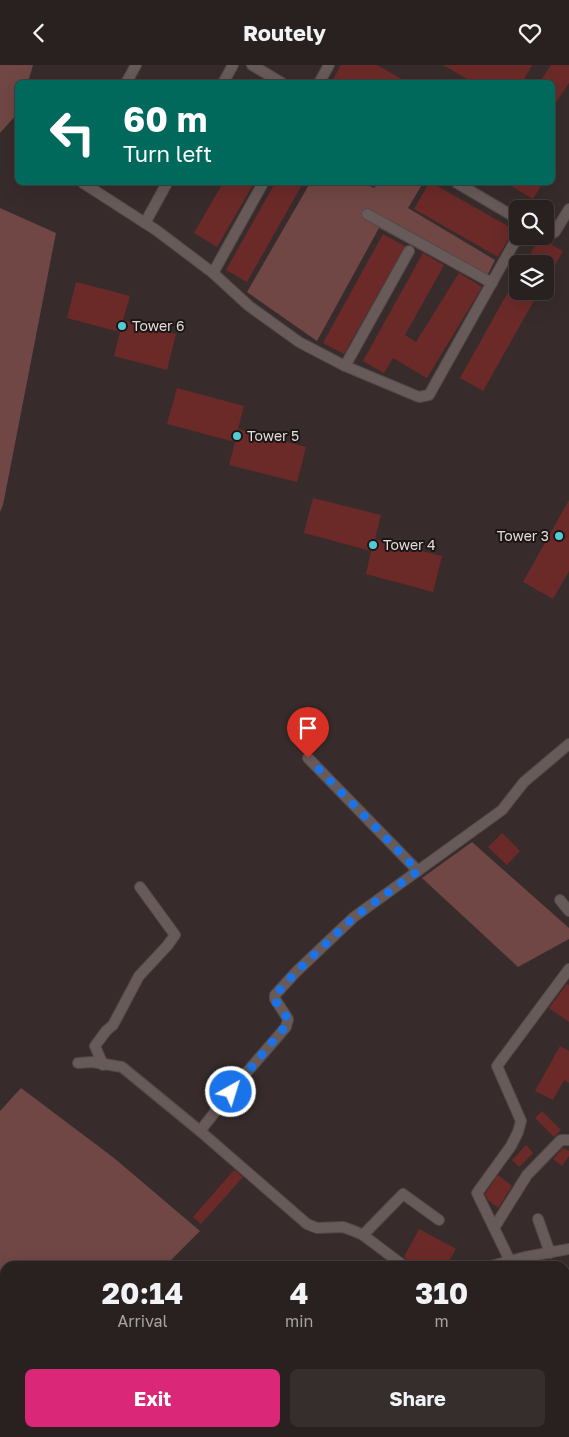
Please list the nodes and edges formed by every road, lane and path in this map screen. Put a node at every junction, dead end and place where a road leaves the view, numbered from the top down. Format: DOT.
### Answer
graph roads {
  1 [pos="136,65"];
  2 [pos="232,65"];
  3 [pos="252,65"];
  4 [pos="329,65"];
  5 [pos="128,80"];
  6 [pos="224,80"];
  7 [pos="277,80"];
  8 [pos="321,80"];
  9 [pos="87,185"];
  10 [pos="166,185"];
  11 [pos="262,185"];
  12 [pos="460,185"];
  13 [pos="569,209"];
  14 [pos="367,214"];
  15 [pos="509,214"];
  16 [pos="145,223"];
  17 [pos="554,234"];
  18 [pos="513,245"];
  19 [pos="409,251"];
  20 [pos="213,273"];
  21 [pos="492,283"];
  22 [pos="345,366"];
  23 [pos="569,744"];
  24 [pos="308,758"];
  25 [pos="418,871"];
  26 [pos="140,887"];
  27 [pos="560,900"];
  28 [pos="569,911"];
  29 [pos="569,969"];
  30 [pos="78,1063"];
  31 [pos="103,1065"];
  32 [pos="200,1131"];
  33 [pos="569,1140"];
  34 [pos="538,1219"];
  35 [pos="439,1220"];
  36 [pos="494,1228"];
  37 [pos="363,1235"];
  38 [pos="569,1249"];
  39 [pos="550,1253"];
  40 [pos="397,1261"];
  41 [pos="510,1261"];
  1 -- 5 [label="street"];
  2 -- 6 [label="street"];
  3 -- 7 [label="street"];
  4 -- 8 [label="street"];
  9 -- 16 [label="street"];
  10 -- 16 [label="street"];
  11 -- 20 [label="street"];
  12 -- 15 [label="street"];
  13 -- 17 [label="street"];
  14 -- 21 [label="street"];
  16 -- 20 [label="street"];
  18 -- 21 [label="street"];
  19 -- 22 [label="street"];
  20 -- 22 [label="street"];
  21 -- 22 [label="street"];
  23 -- 25 [label="street"];
  24 -- 25 [label="street"];
  25 -- 32 [label="street"];
  26 -- 31 [label="street"];
  27 -- 28 [label="street"];
  29 -- 36 [label="street"];
  30 -- 31 [label="street"];
  31 -- 32 [label="street"];
  32 -- 37 [label="street"];
  33 -- 36 [label="street"];
  34 -- 39 [label="street"];
  35 -- 37 [label="street"];
  36 -- 41 [label="street"];
  37 -- 40 [label="street"];
  38 -- 39 [label="street"];
  39 -- 41 [label="street"];
}
